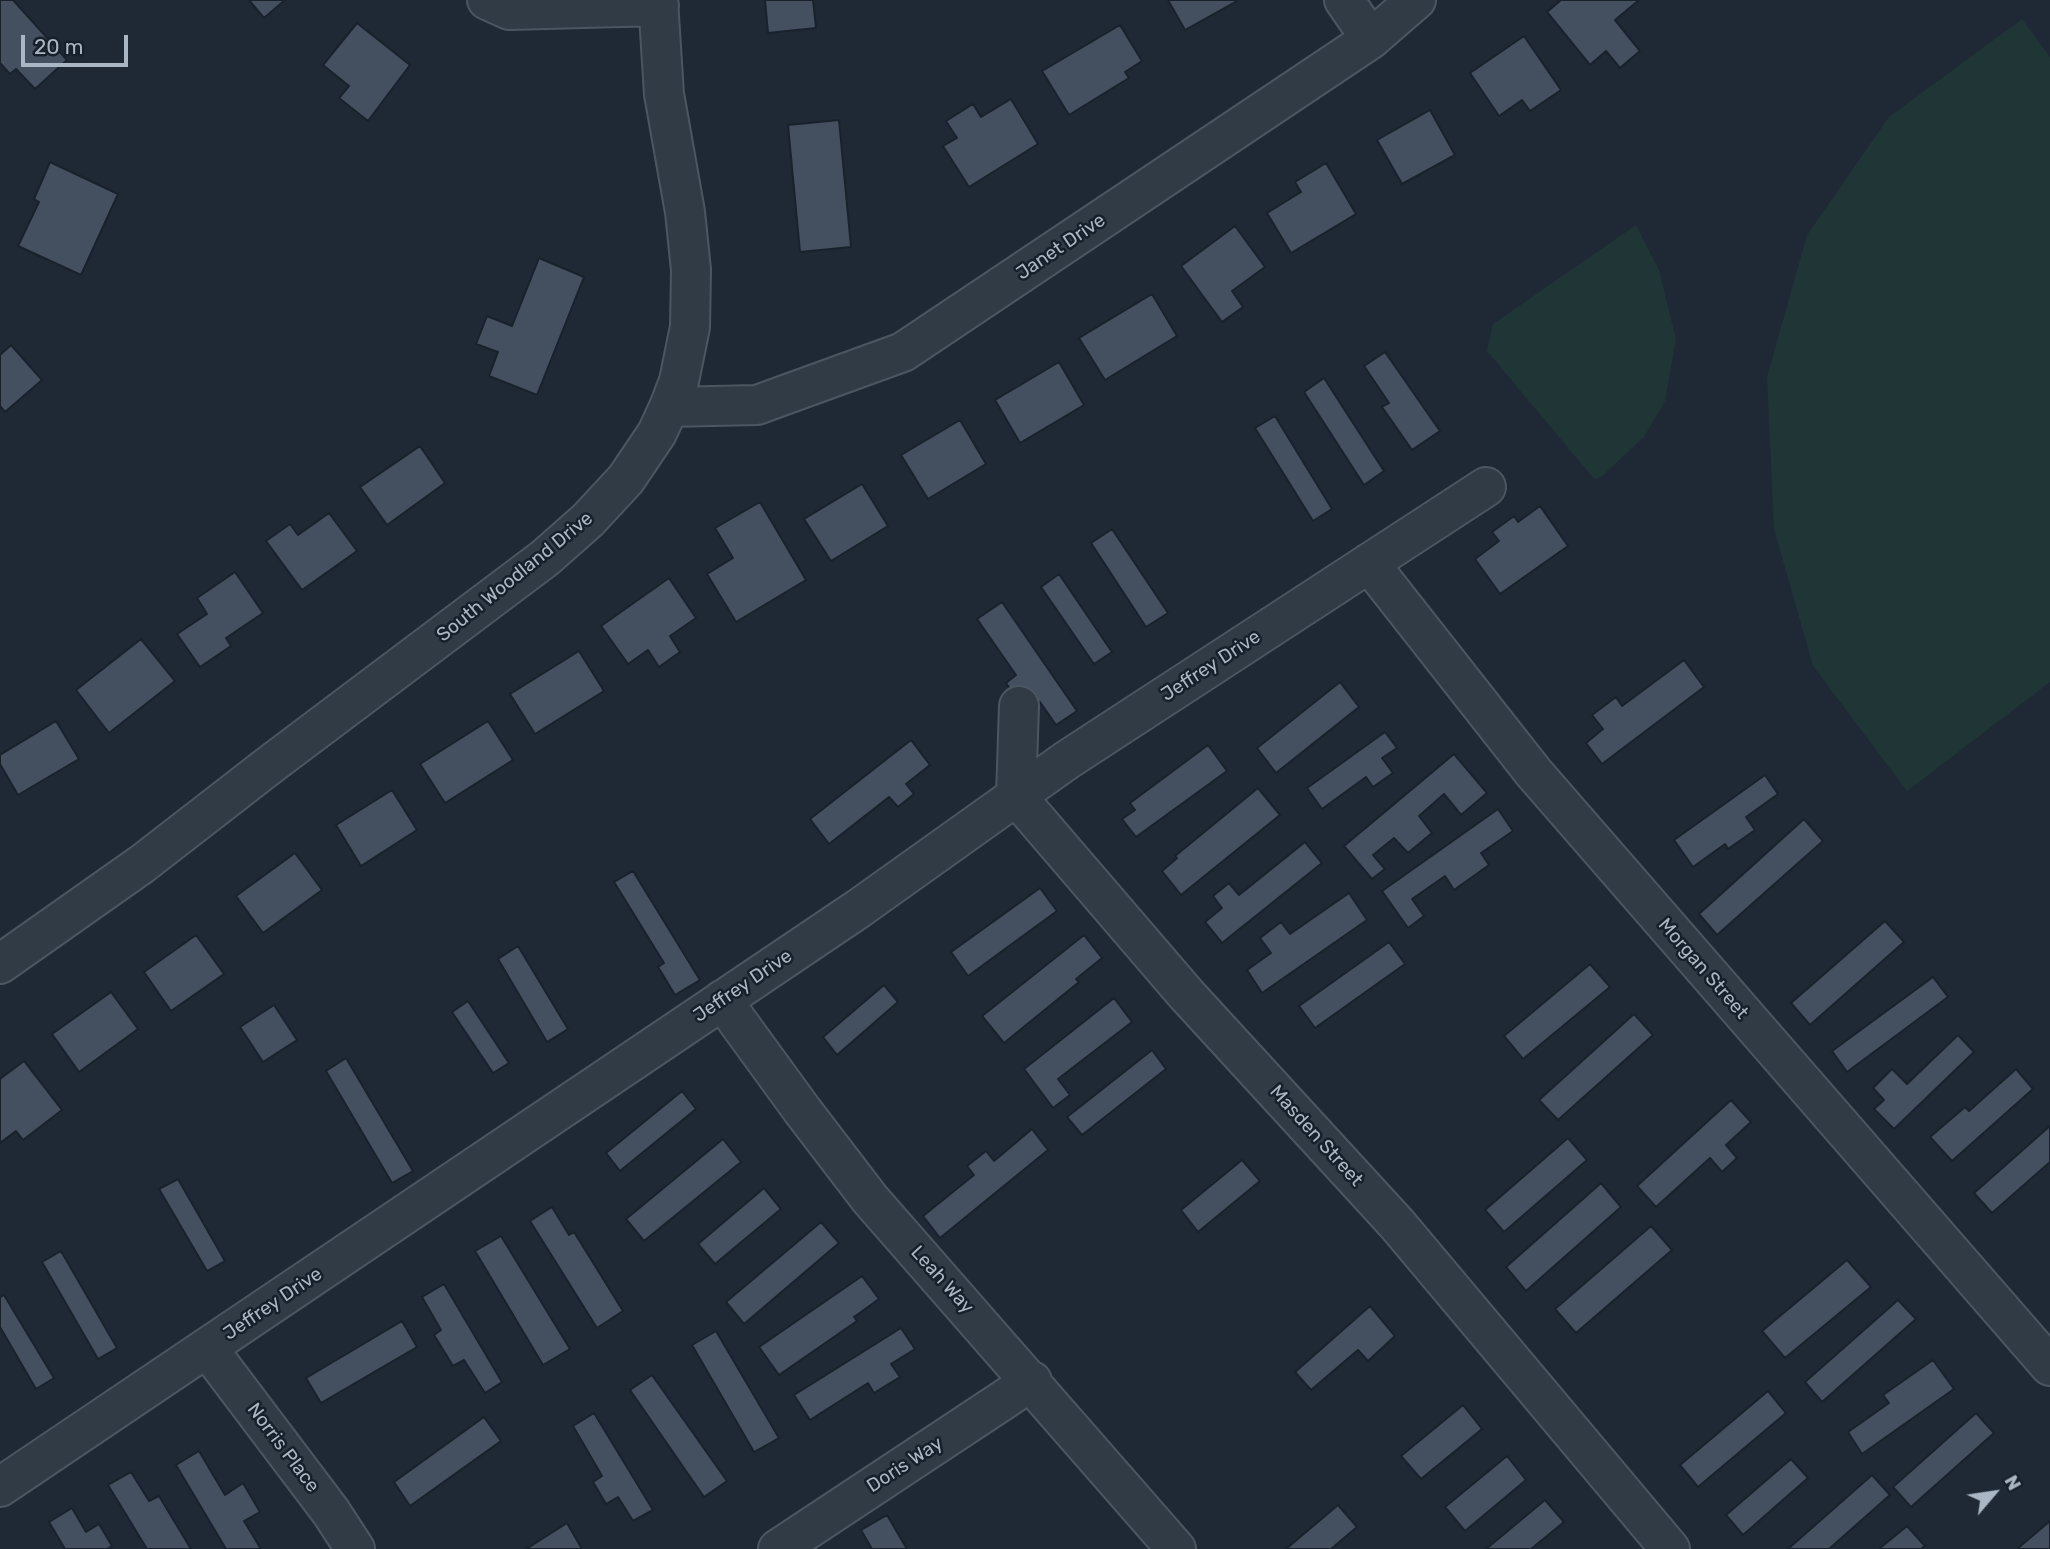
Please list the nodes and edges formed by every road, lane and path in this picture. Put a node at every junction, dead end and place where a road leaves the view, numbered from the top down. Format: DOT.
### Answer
graph roads {
  1 [pos="487,0"];
  2 [pos="1344,0"];
  3 [pos="1416,0"];
  4 [pos="659,3"];
  5 [pos="1371,39"];
  6 [pos="669,407"];
  7 [pos="1486,487"];
  8 [pos="1368,563"];
  9 [pos="1019,706"];
  10 [pos="1016,796"];
  11 [pos="0,964"];
  12 [pos="722,1000"];
  13 [pos="208,1349"];
  14 [pos="2050,1366"];
  15 [pos="1032,1381"];
  16 [pos="0,1487"];
  17 [pos="355,1549"];
  18 [pos="778,1549"];
  19 [pos="1176,1549"];
  20 [pos="1670,1549"];
  1 -- 4 [label="street"];
  2 -- 5 [label="street"];
  3 -- 5 [label="street, Janet Drive"];
  4 -- 6 [label="street, South Woodland Drive"];
  5 -- 6 [label="street, Janet Drive"];
  6 -- 11 [label="street, South Woodland Drive"];
  7 -- 8 [label="street, Jeffrey Drive"];
  8 -- 10 [label="street, Jeffrey Drive"];
  8 -- 14 [label="street, Morgan Street"];
  9 -- 10 [label="street"];
  10 -- 12 [label="street, Jeffrey Drive"];
  10 -- 20 [label="street, Masden Street"];
  12 -- 13 [label="street, Jeffrey Drive"];
  12 -- 15 [label="street, Leah Way"];
  13 -- 16 [label="street, Jeffrey Drive"];
  13 -- 17 [label="street, Norris Place"];
  15 -- 18 [label="street, Doris Way"];
  15 -- 19 [label="street, Leah Way"];
}
